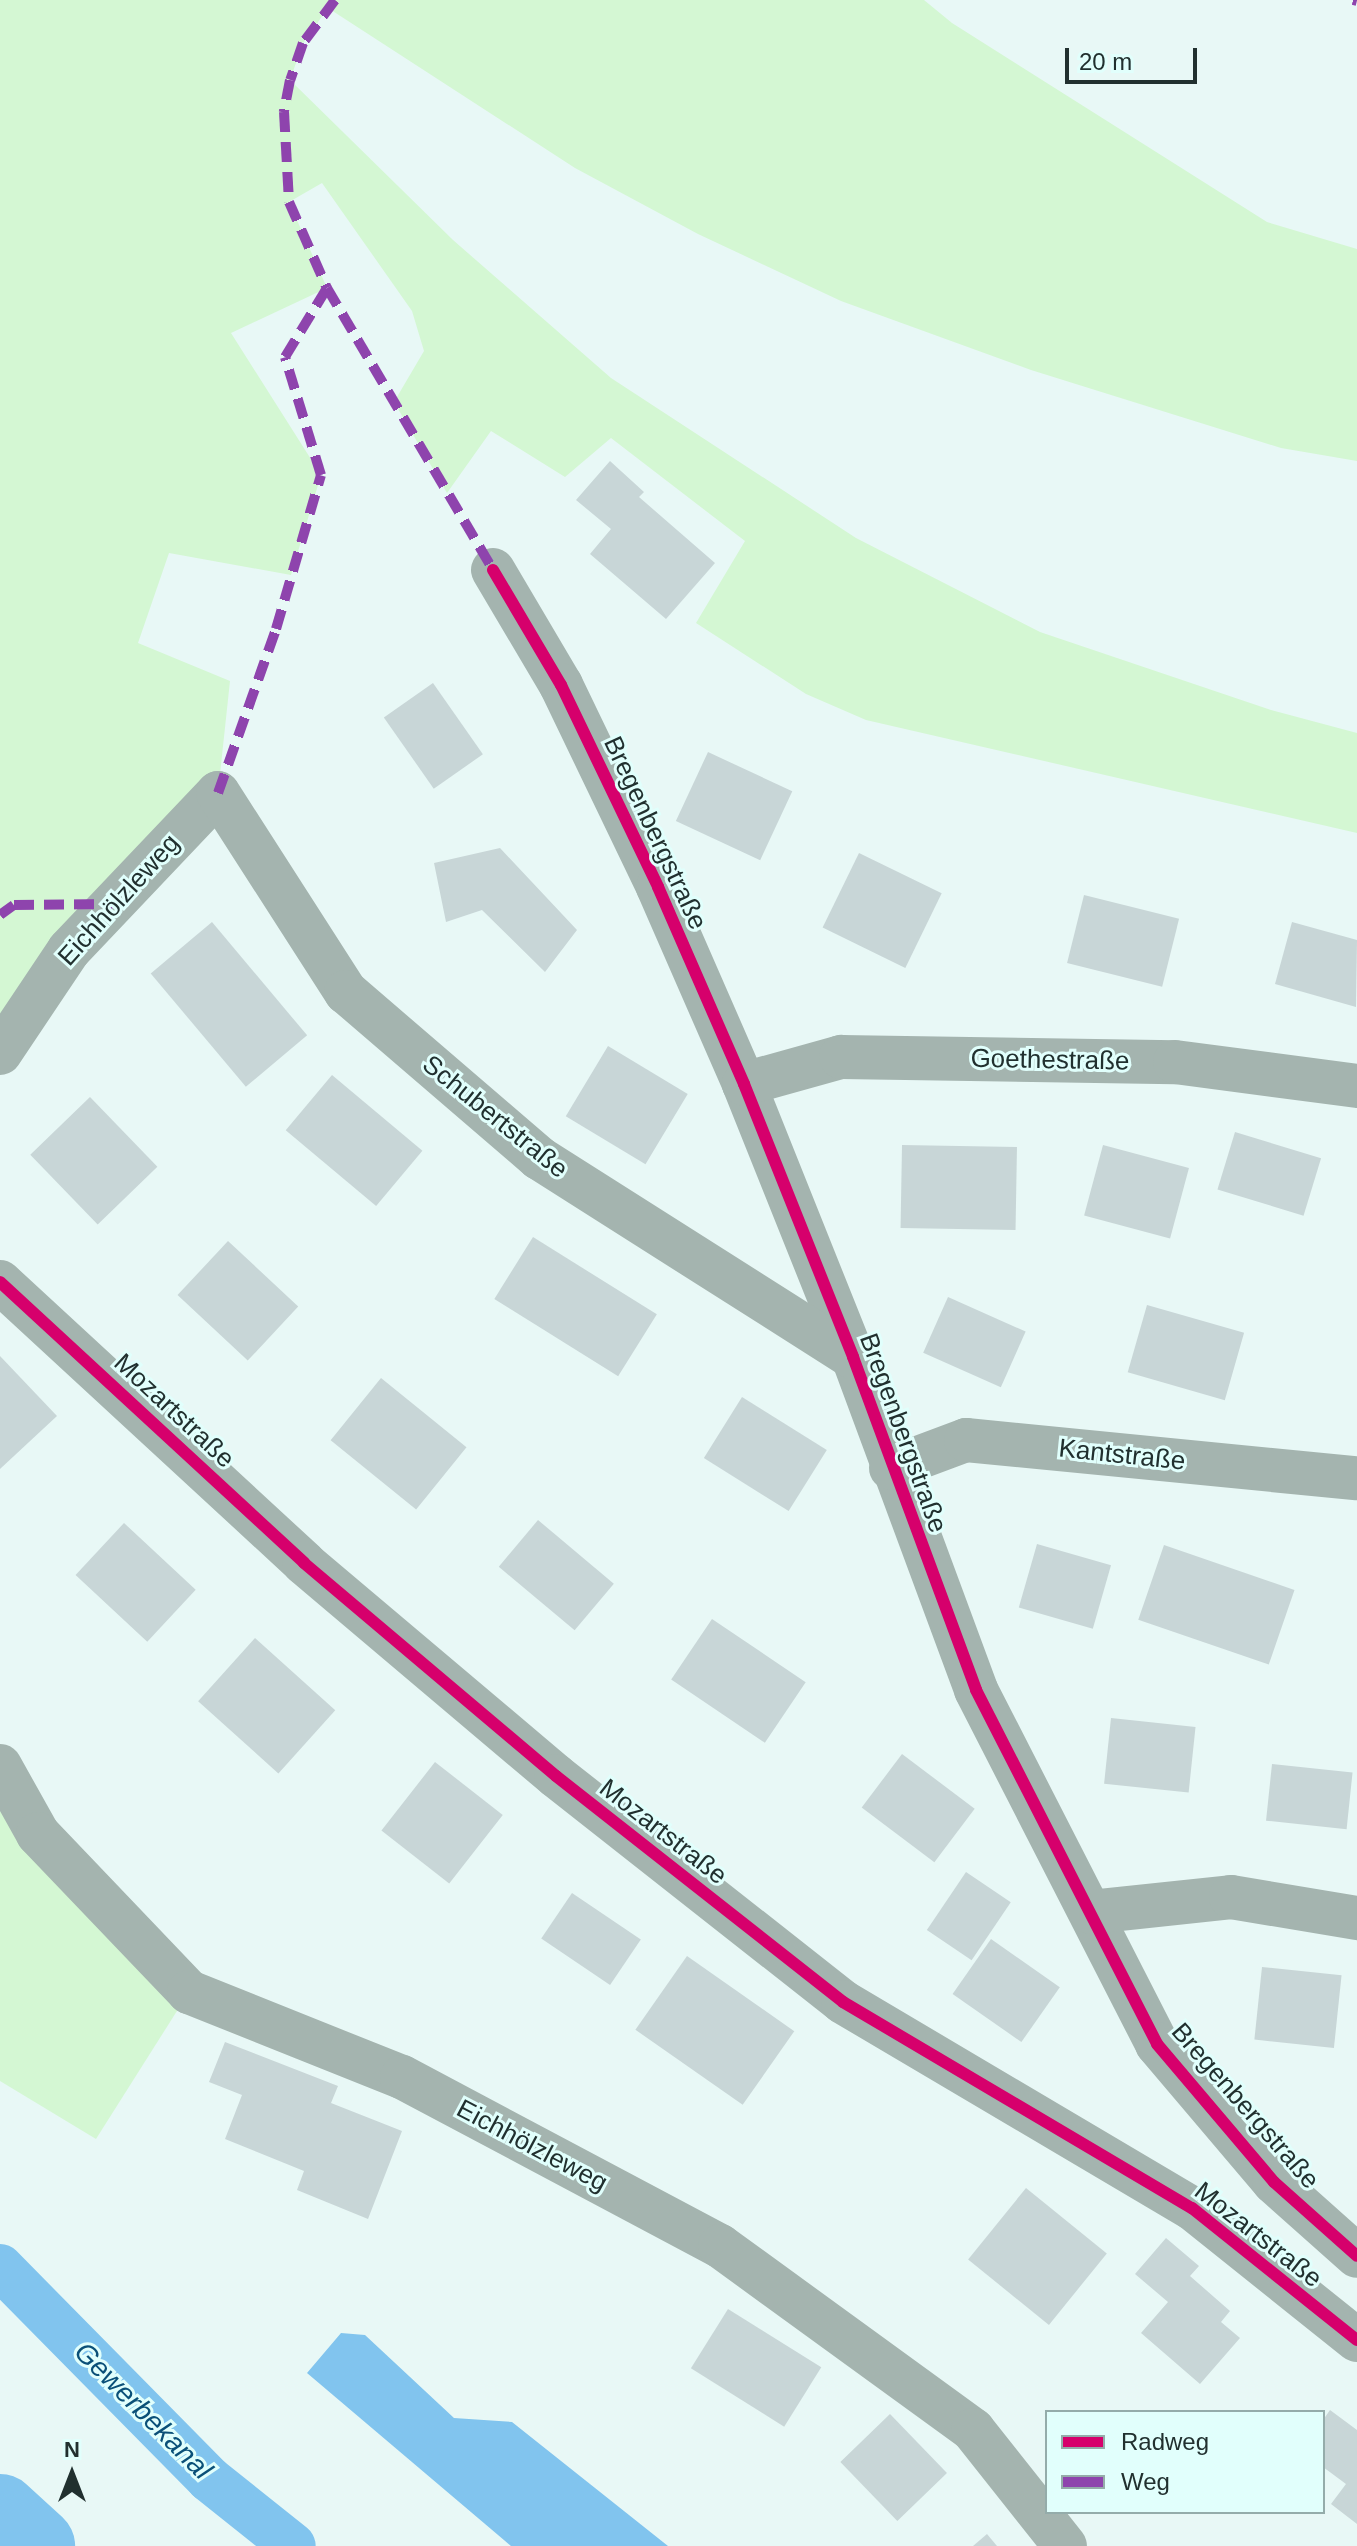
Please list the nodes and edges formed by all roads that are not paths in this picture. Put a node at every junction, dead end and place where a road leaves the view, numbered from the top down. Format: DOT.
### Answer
graph roads {
  1 [pos="493,570"];
  2 [pos="218,793"];
  3 [pos="0,1053"];
  4 [pos="744,1084"];
  5 [pos="1357,1086"];
  6 [pos="0,1282"];
  7 [pos="853,1357"];
  8 [pos="891,1468"];
  9 [pos="1357,1478"];
  10 [pos="0,1766"];
  11 [pos="1091,1912"];
  12 [pos="1357,1918"];
  13 [pos="1357,2256"];
  14 [pos="1357,2340"];
  15 [pos="1065,2546"];
  1 -- 4 [label="street, Bregenbergstraße"];
  2 -- 3 [label="street, Eichhölzleweg"];
  2 -- 7 [label="street, Schubertstraße"];
  4 -- 5 [label="street, Goethestraße"];
  4 -- 7 [label="street, Bregenbergstraße"];
  6 -- 14 [label="street, Mozartstraße"];
  7 -- 8 [label="street, Bregenbergstraße"];
  8 -- 9 [label="street, Kantstraße"];
  8 -- 11 [label="street, Bregenbergstraße"];
  10 -- 15 [label="street, Eichhölzleweg"];
  11 -- 12 [label="street"];
  11 -- 13 [label="street, Bregenbergstraße"];
}
